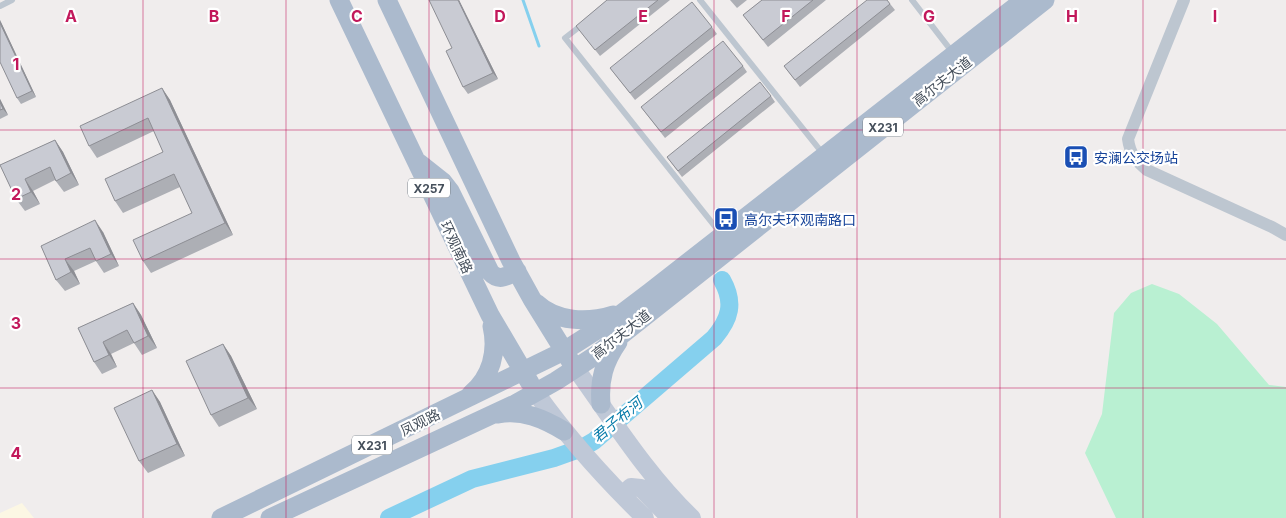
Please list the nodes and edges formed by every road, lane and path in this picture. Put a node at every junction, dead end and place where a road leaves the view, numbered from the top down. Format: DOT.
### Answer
graph roads {
  1 [pos="12,0"];
  2 [pos="340,0"];
  3 [pos="387,0"];
  4 [pos="700,0"];
  5 [pos="912,0"];
  6 [pos="1024,0"];
  7 [pos="1045,0"];
  8 [pos="1184,0"];
  9 [pos="0,6"];
  10 [pos="586,22"];
  11 [pos="954,54"];
  12 [pos="824,156"];
  13 [pos="416,161"];
  14 [pos="1286,235"];
  15 [pos="718,245"];
  16 [pos="517,271"];
  17 [pos="532,299"];
  18 [pos="490,315"];
  19 [pos="630,317"];
  20 [pos="564,351"];
  21 [pos="576,369"];
  22 [pos="523,373"];
  23 [pos="536,393"];
  24 [pos="601,404"];
  25 [pos="454,405"];
  26 [pos="488,417"];
  27 [pos="564,431"];
  28 [pos="622,495"];
  29 [pos="221,518"];
  30 [pos="270,518"];
  31 [pos="645,518"];
  32 [pos="670,518"];
  33 [pos="692,518"];
  1 -- 9 [label="lane"];
  2 -- 13 [label="main road, 环观南路 / X257"];
  3 -- 16 [label="main road, X257"];
  4 -- 12 [label="lane"];
  5 -- 11 [label="lane"];
  6 -- 11 [label="main road, 高尔夫大道 / X231"];
  7 -- 15 [label="main road, 高尔夫大道 / X231"];
  8 -- 14 [label="street"];
  10 -- 15 [label="lane"];
  11 -- 12 [label="main road, 高尔夫大道 / X231"];
  12 -- 15 [label="main road, 高尔夫大道 / X231"];
  13 -- 16 [label="main road"];
  13 -- 18 [label="main road, 环观南路 / X257"];
  15 -- 19 [label="main road, 高尔夫大道 / X231"];
  16 -- 17 [label="main road, X257"];
  17 -- 19 [label="main road"];
  17 -- 20 [label="main road, X257"];
  18 -- 22 [label="main road, 环观南路 / X257"];
  18 -- 25 [label="main road"];
  19 -- 20 [label="main road, 高尔夫大道 / X231"];
  19 -- 21 [label="main road, 高尔夫大道 / X231"];
  19 -- 24 [label="main road"];
  20 -- 21 [label="main road, X257"];
  20 -- 22 [label="main road, 凤观路 / X231"];
  21 -- 23 [label="main road, 凤观路 / X231"];
  21 -- 24 [label="street"];
  22 -- 23 [label="main road, 环观南路 / X257"];
  22 -- 25 [label="main road, 凤观路 / X231"];
  23 -- 26 [label="main road, 凤观路 / X231"];
  23 -- 27 [label="street, 环观南路"];
  24 -- 33 [label="street"];
  25 -- 29 [label="main road, 凤观路 / X231"];
  26 -- 27 [label="main road"];
  26 -- 30 [label="main road, 凤观路 / X231"];
  27 -- 28 [label="street, 环观南路"];
  28 -- 31 [label="street"];
  28 -- 32 [label="street"];
}
